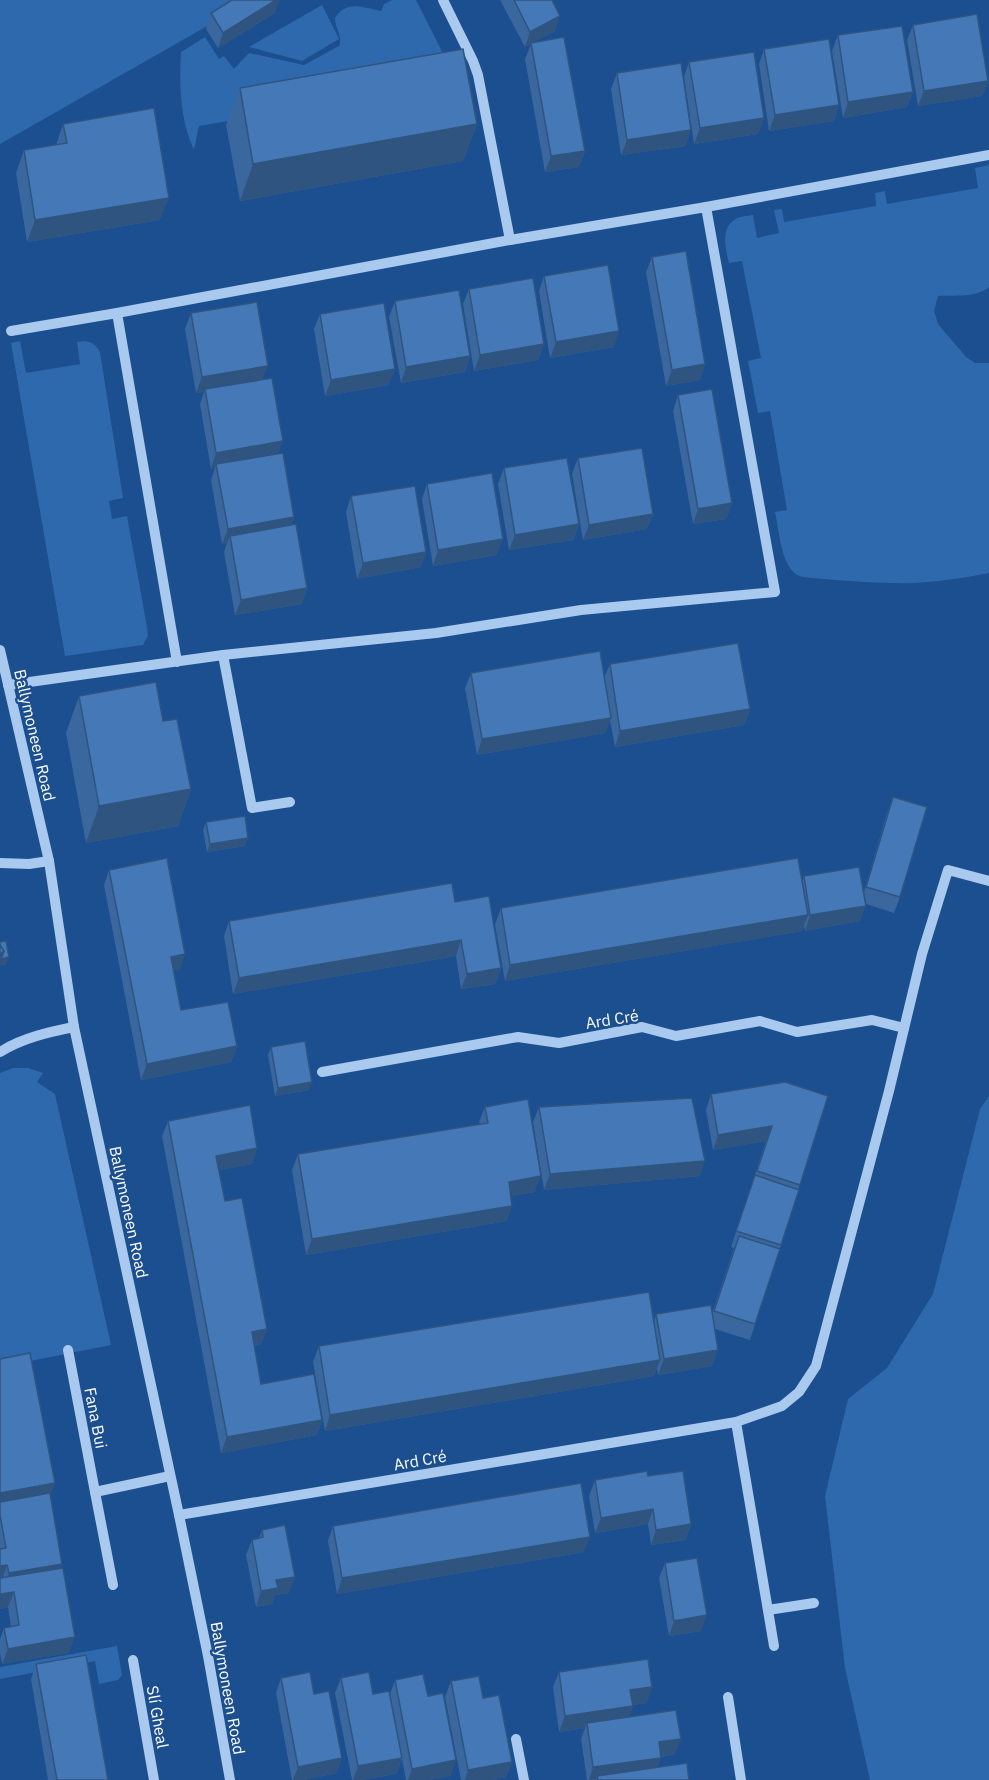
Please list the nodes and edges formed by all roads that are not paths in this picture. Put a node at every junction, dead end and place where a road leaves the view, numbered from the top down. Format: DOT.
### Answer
graph roads {
  1 [pos="443,0"];
  2 [pos="989,155"];
  3 [pos="706,207"];
  4 [pos="510,240"];
  5 [pos="117,313"];
  6 [pos="11,331"];
  7 [pos="0,650"];
  8 [pos="223,655"];
  9 [pos="177,662"];
  10 [pos="8,685"];
  11 [pos="290,802"];
  12 [pos="49,861"];
  13 [pos="0,863"];
  14 [pos="989,881"];
  15 [pos="74,1027"];
  16 [pos="904,1028"];
  17 [pos="0,1052"];
  18 [pos="322,1072"];
  19 [pos="68,1350"];
  20 [pos="736,1422"];
  21 [pos="170,1476"];
  22 [pos="95,1492"];
  23 [pos="179,1515"];
  24 [pos="113,1585"];
  25 [pos="814,1603"];
  26 [pos="768,1610"];
  27 [pos="774,1646"];
  28 [pos="133,1660"];
  29 [pos="729,1696"];
  30 [pos="516,1738"];
  31 [pos="154,1780"];
  32 [pos="230,1780"];
  33 [pos="524,1780"];
  34 [pos="741,1780"];
  1 -- 4 [label="street"];
  2 -- 3 [label="street"];
  3 -- 4 [label="street"];
  3 -- 8 [label="street"];
  4 -- 5 [label="street"];
  5 -- 6 [label="street"];
  5 -- 9 [label="street"];
  7 -- 10 [label="street, Ballymoneen Road"];
  8 -- 9 [label="street"];
  8 -- 11 [label="street"];
  9 -- 10 [label="street"];
  10 -- 12 [label="street, Ballymoneen Road"];
  12 -- 13 [label="street"];
  12 -- 15 [label="street, Ballymoneen Road"];
  14 -- 16 [label="street, Ard Cré"];
  15 -- 17 [label="street"];
  15 -- 21 [label="street, Ballymoneen Road"];
  16 -- 18 [label="street, Ard Cré"];
  16 -- 20 [label="street, Ard Cré"];
  19 -- 22 [label="street, Fana Bui"];
  20 -- 23 [label="street, Ard Cré"];
  20 -- 26 [label="street"];
  21 -- 22 [label="street"];
  21 -- 23 [label="street, Ballymoneen Road"];
  22 -- 24 [label="street, Fana Bui"];
  23 -- 32 [label="street, Ballymoneen Road"];
  25 -- 26 [label="street"];
  26 -- 27 [label="street"];
  28 -- 31 [label="street, Slí Gheal"];
  29 -- 34 [label="street"];
  30 -- 33 [label="street"];
}
